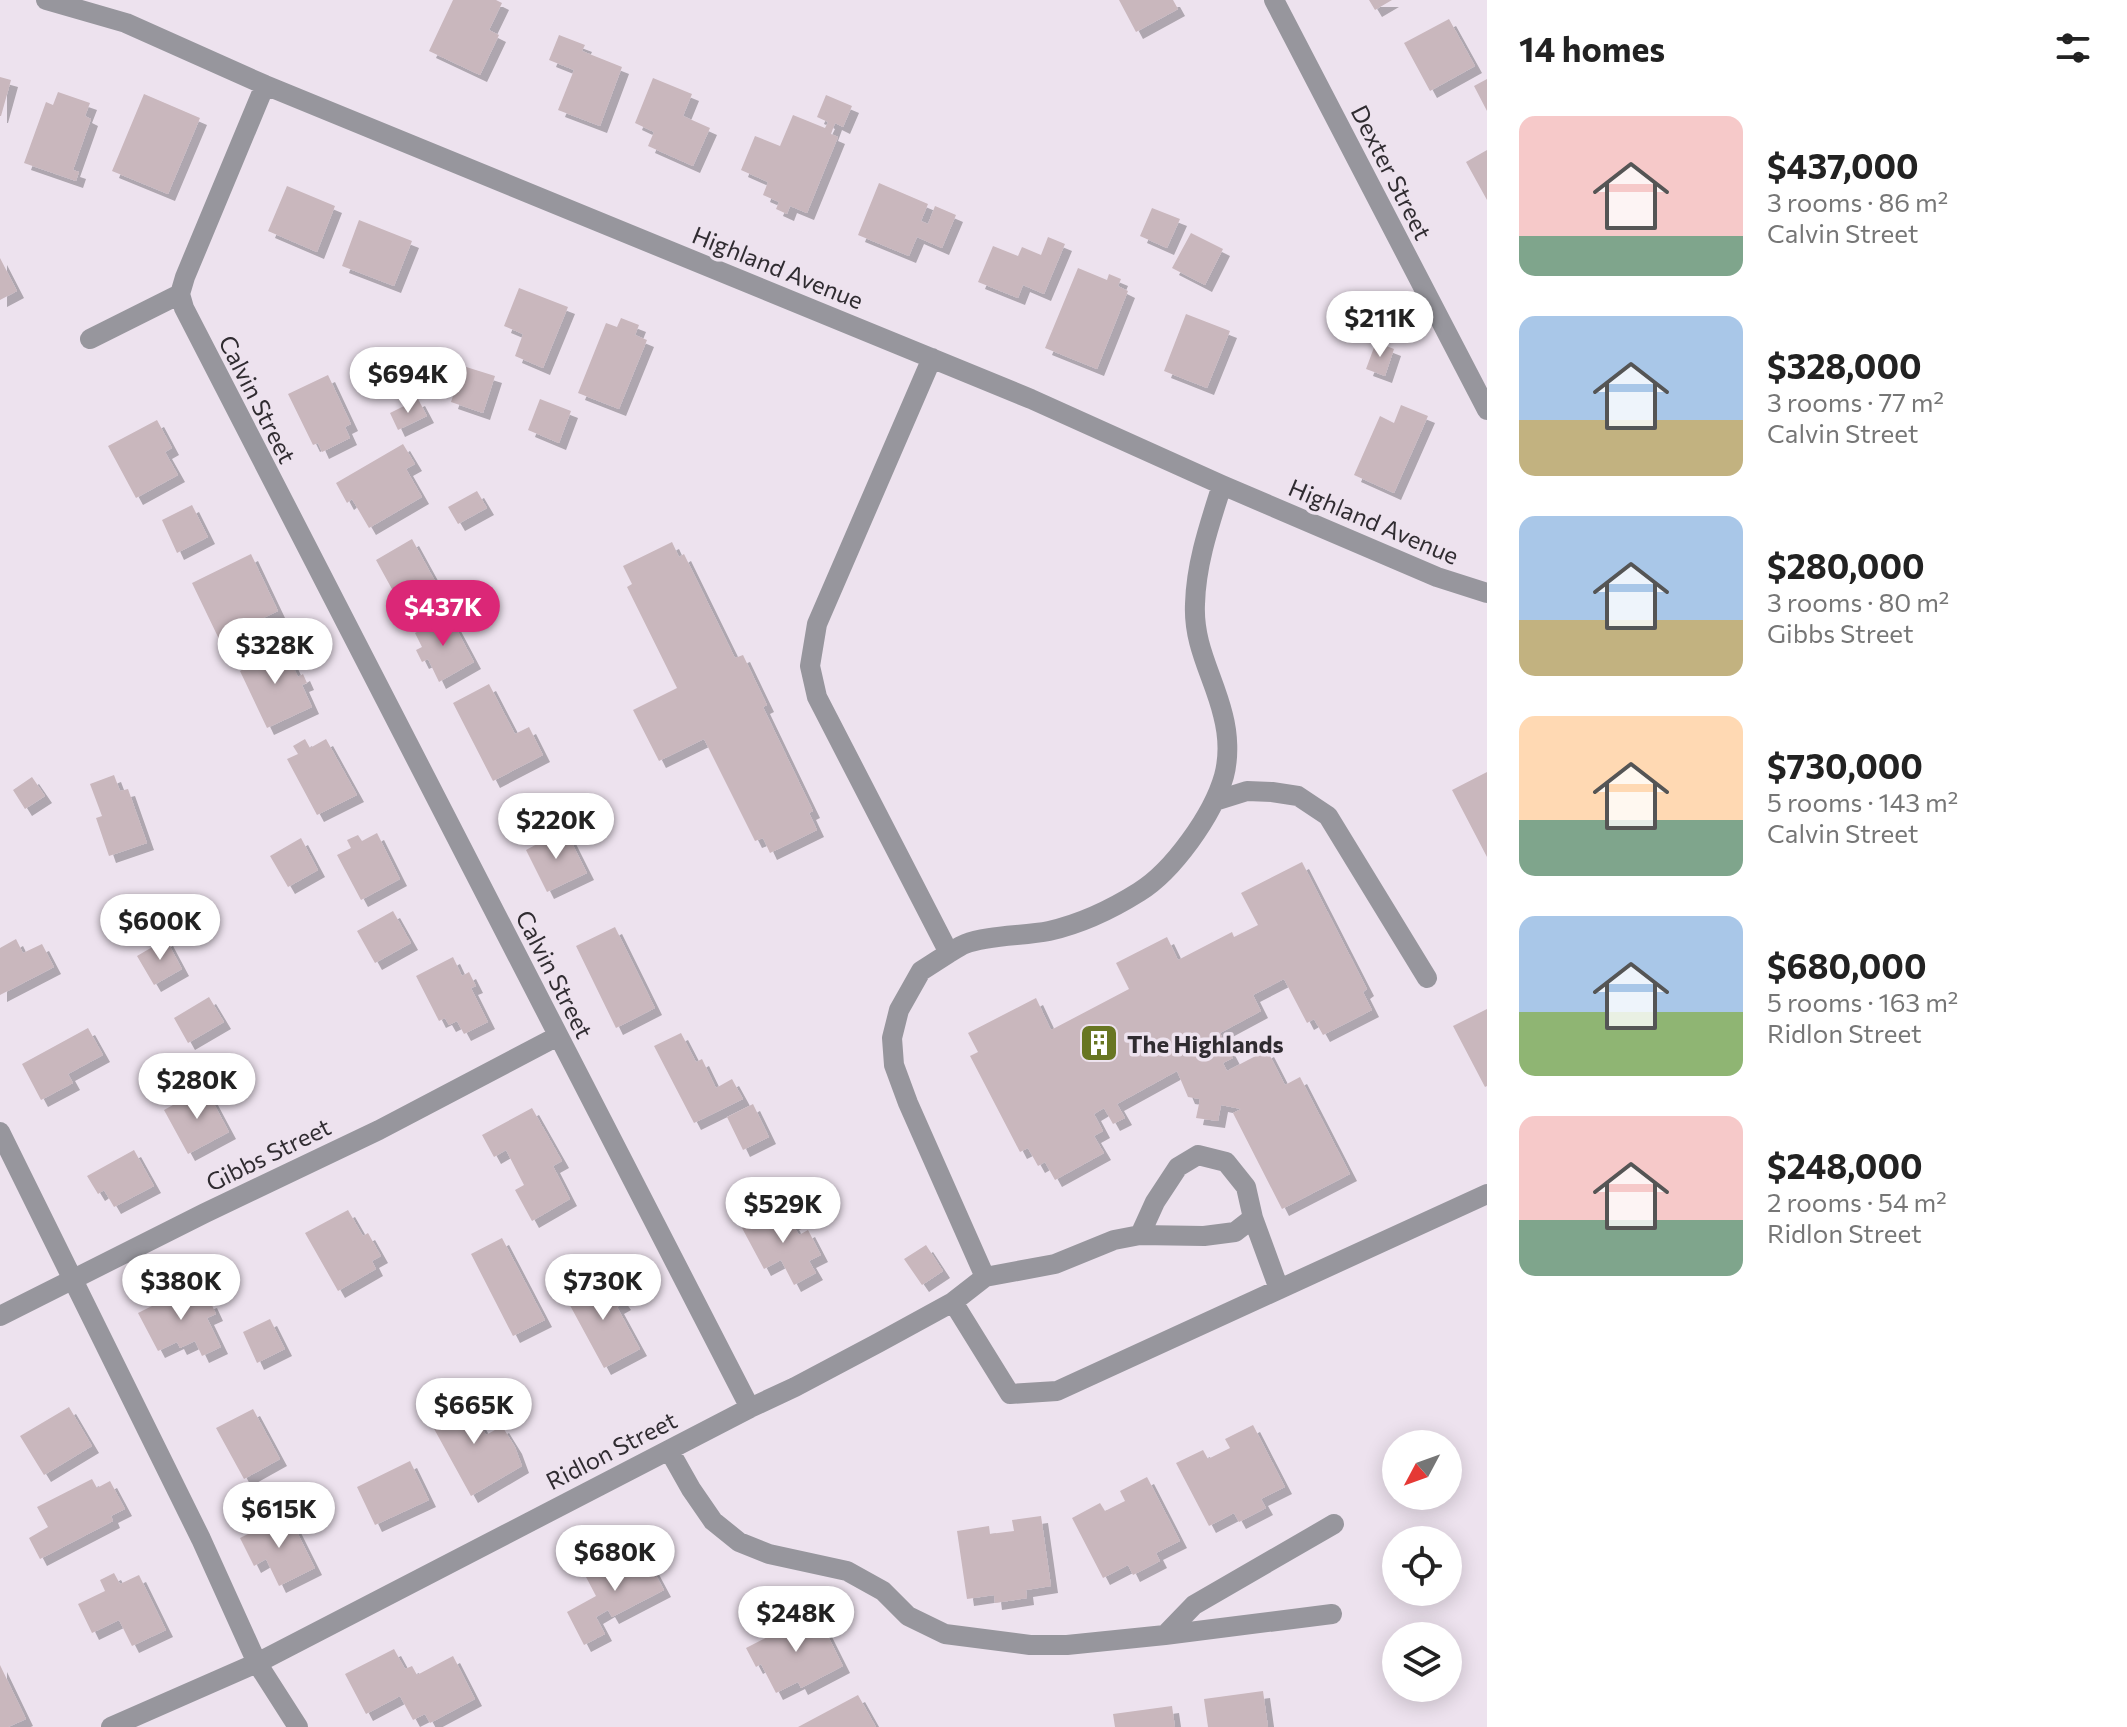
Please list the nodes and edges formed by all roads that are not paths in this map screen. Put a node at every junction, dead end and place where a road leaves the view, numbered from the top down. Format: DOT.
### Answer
graph roads {
  1 [pos="46,0"];
  2 [pos="1274,0"];
  3 [pos="265,85"];
  4 [pos="180,294"];
  5 [pos="90,339"];
  6 [pos="932,358"];
  7 [pos="1487,410"];
  8 [pos="1222,485"];
  9 [pos="1487,593"];
  10 [pos="1215,801"];
  11 [pos="949,953"];
  12 [pos="1427,978"];
  13 [pos="558,1036"];
  14 [pos="0,1132"];
  15 [pos="1487,1194"];
  16 [pos="1253,1218"];
  17 [pos="1140,1235"];
  18 [pos="985,1277"];
  19 [pos="73,1279"];
  20 [pos="1279,1289"];
  21 [pos="953,1302"];
  22 [pos="0,1316"];
  23 [pos="750,1408"];
  24 [pos="669,1450"];
  25 [pos="1334,1524"];
  26 [pos="1332,1614"];
  27 [pos="1165,1635"];
  28 [pos="257,1663"];
  29 [pos="111,1727"];
  30 [pos="298,1727"];
  1 -- 3 [label="street, Highland Avenue"];
  2 -- 7 [label="street, Dexter Street"];
  3 -- 4 [label="street"];
  3 -- 6 [label="street, Highland Avenue"];
  4 -- 5 [label="street"];
  4 -- 13 [label="street, Calvin Street"];
  6 -- 8 [label="street, Highland Avenue"];
  6 -- 11 [label="street"];
  8 -- 9 [label="street, Highland Avenue"];
  8 -- 10 [label="street"];
  10 -- 11 [label="street"];
  10 -- 12 [label="street"];
  11 -- 18 [label="street"];
  13 -- 19 [label="street, Gibbs Street"];
  13 -- 23 [label="street, Calvin Street"];
  14 -- 19 [label="street"];
  15 -- 20 [label="street"];
  16 -- 17 [label="street"];
  16 -- 17 [label="street"];
  16 -- 20 [label="street"];
  17 -- 18 [label="street"];
  18 -- 21 [label="street, Ridlon Street"];
  19 -- 22 [label="street, Gibbs Street"];
  19 -- 28 [label="street"];
  20 -- 21 [label="street"];
  21 -- 23 [label="street, Ridlon Street"];
  23 -- 24 [label="street, Ridlon Street"];
  24 -- 27 [label="street"];
  24 -- 28 [label="street, Ridlon Street"];
  25 -- 27 [label="street"];
  26 -- 27 [label="street"];
  28 -- 29 [label="street, Ridlon Street"];
  28 -- 30 [label="street"];
}
